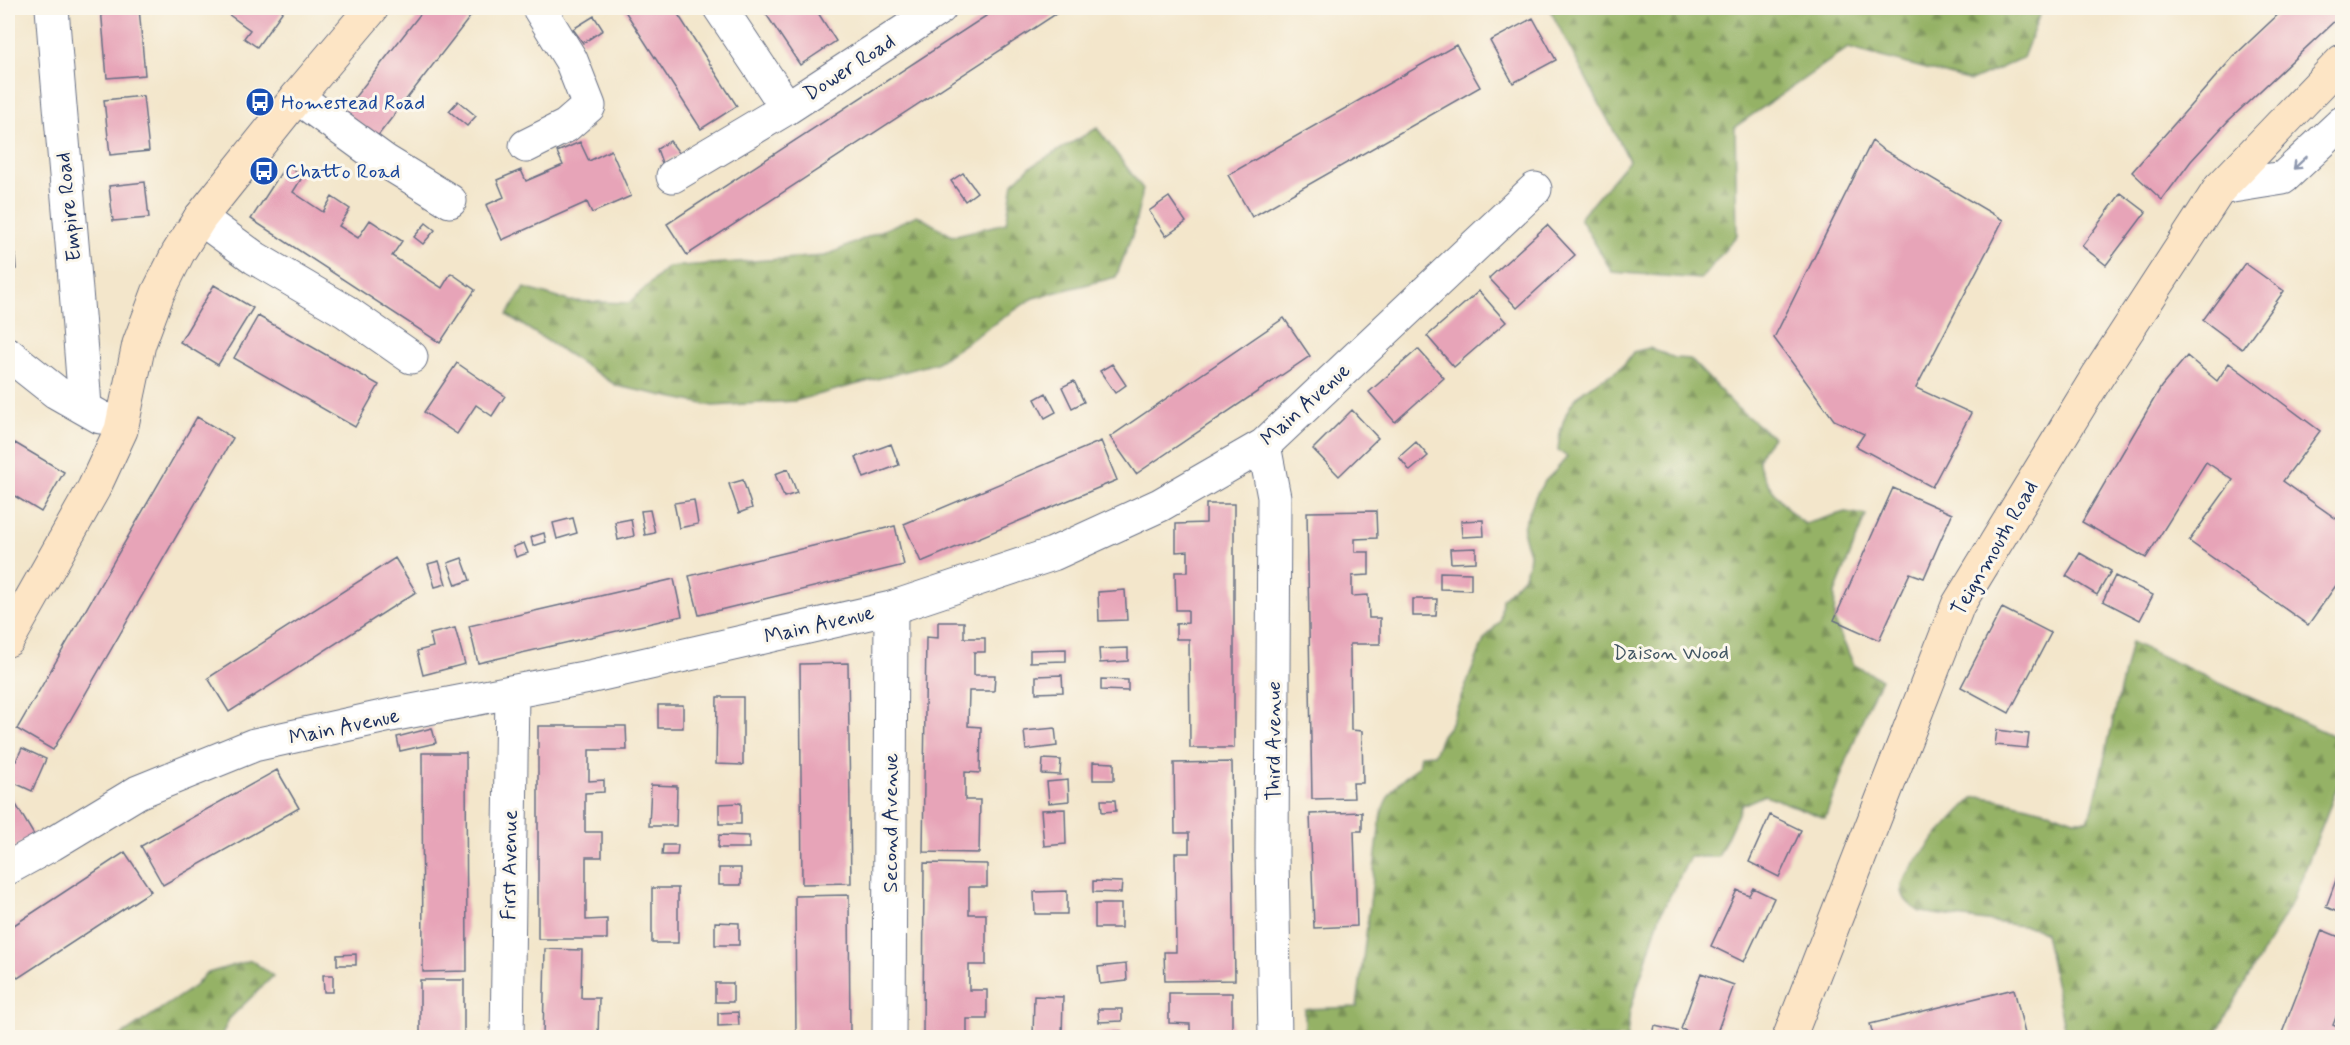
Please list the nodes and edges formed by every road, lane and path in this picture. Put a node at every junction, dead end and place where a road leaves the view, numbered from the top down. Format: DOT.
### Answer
graph roads {
  1 [pos="52,8"];
  2 [pos="372,8"];
  3 [pos="538,8"];
  4 [pos="720,8"];
  5 [pos="940,8"];
  6 [pos="2343,62"];
  7 [pos="297,96"];
  8 [pos="787,108"];
  9 [pos="2343,123"];
  10 [pos="526,146"];
  11 [pos="672,176"];
  12 [pos="2220,188"];
  13 [pos="1535,189"];
  14 [pos="450,201"];
  15 [pos="200,218"];
  16 [pos="8,354"];
  17 [pos="411,357"];
  18 [pos="85,407"];
  19 [pos="121,429"];
  20 [pos="1264,445"];
  21 [pos="891,608"];
  22 [pos="8,640"];
  23 [pos="512,692"];
  24 [pos="8,868"];
  25 [pos="507,1038"];
  26 [pos="889,1038"];
  27 [pos="1275,1038"];
  28 [pos="1789,1038"];
  1 -- 18 [label="street, Empire Road"];
  2 -- 7 [label="street"];
  3 -- 10 [label="street"];
  4 -- 8 [label="street, Dower Road"];
  5 -- 8 [label="street, Dower Road"];
  6 -- 12 [label="street, Teignmouth Road"];
  7 -- 14 [label="street"];
  7 -- 15 [label="street"];
  8 -- 11 [label="street, Dower Road"];
  9 -- 12 [label="street, one-way"];
  12 -- 28 [label="street, Teignmouth Road"];
  13 -- 20 [label="street, Main Avenue"];
  15 -- 17 [label="street"];
  15 -- 19 [label="street"];
  16 -- 18 [label="street"];
  18 -- 19 [label="street"];
  19 -- 22 [label="street"];
  20 -- 21 [label="street, Main Avenue"];
  20 -- 27 [label="street, Third Avenue"];
  21 -- 23 [label="street, Main Avenue"];
  21 -- 26 [label="street, Second Avenue"];
  23 -- 24 [label="street, Main Avenue"];
  23 -- 25 [label="street, First Avenue"];
}
